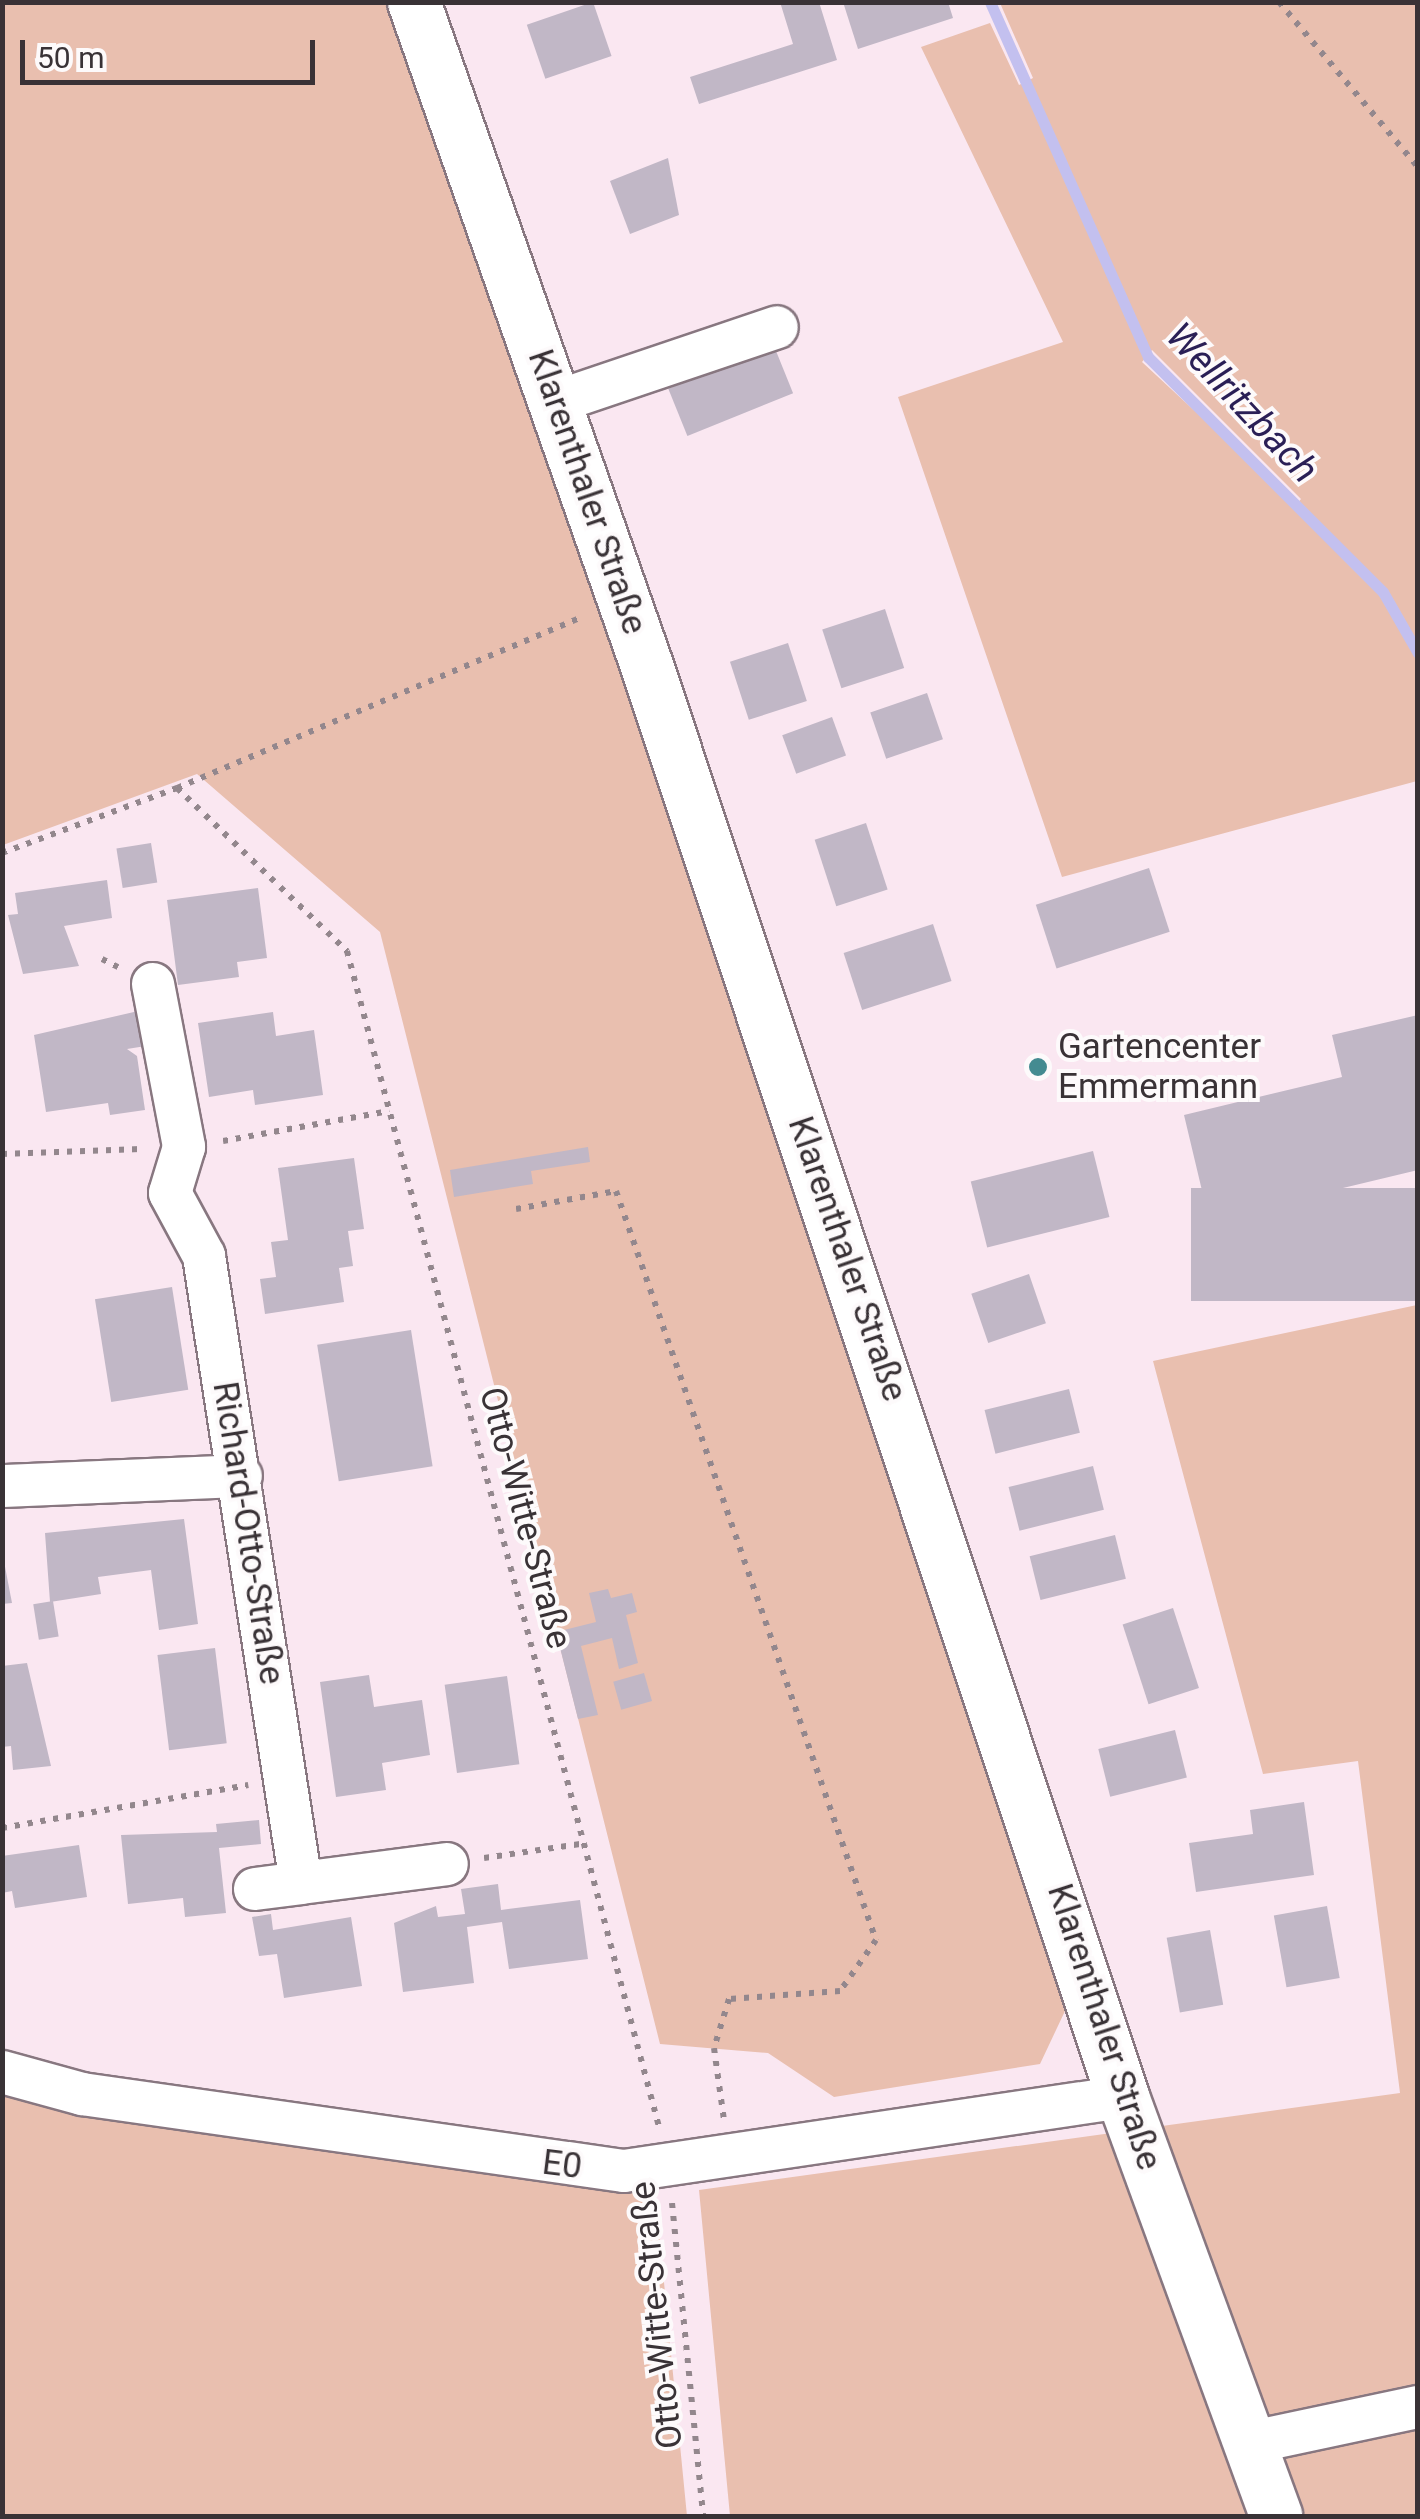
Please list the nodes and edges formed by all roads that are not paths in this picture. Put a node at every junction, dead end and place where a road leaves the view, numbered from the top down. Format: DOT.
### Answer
graph roads {
  1 [pos="414,2"];
  2 [pos="776,327"];
  3 [pos="556,402"];
  4 [pos="153,984"];
  5 [pos="240,1476"];
  6 [pos="2,1486"];
  7 [pos="447,1864"];
  8 [pos="300,1883"];
  9 [pos="255,1888"];
  10 [pos="2,2072"];
  11 [pos="1123,2097"];
  12 [pos="1418,2407"];
  13 [pos="1248,2443"];
  14 [pos="1276,2516"];
  1 -- 3 [label="main road, Klarenthaler Straße"];
  2 -- 3 [label="street"];
  3 -- 11 [label="main road, Klarenthaler Straße"];
  4 -- 5 [label="street, Richard-Otto-Straße"];
  5 -- 6 [label="street"];
  5 -- 8 [label="street, Richard-Otto-Straße"];
  7 -- 8 [label="street"];
  8 -- 9 [label="street"];
  10 -- 11 [label="street, E0"];
  11 -- 13 [label="main road, Klarenthaler Straße"];
  12 -- 13 [label="street"];
  13 -- 14 [label="main road, Klarenthaler Straße"];
}
